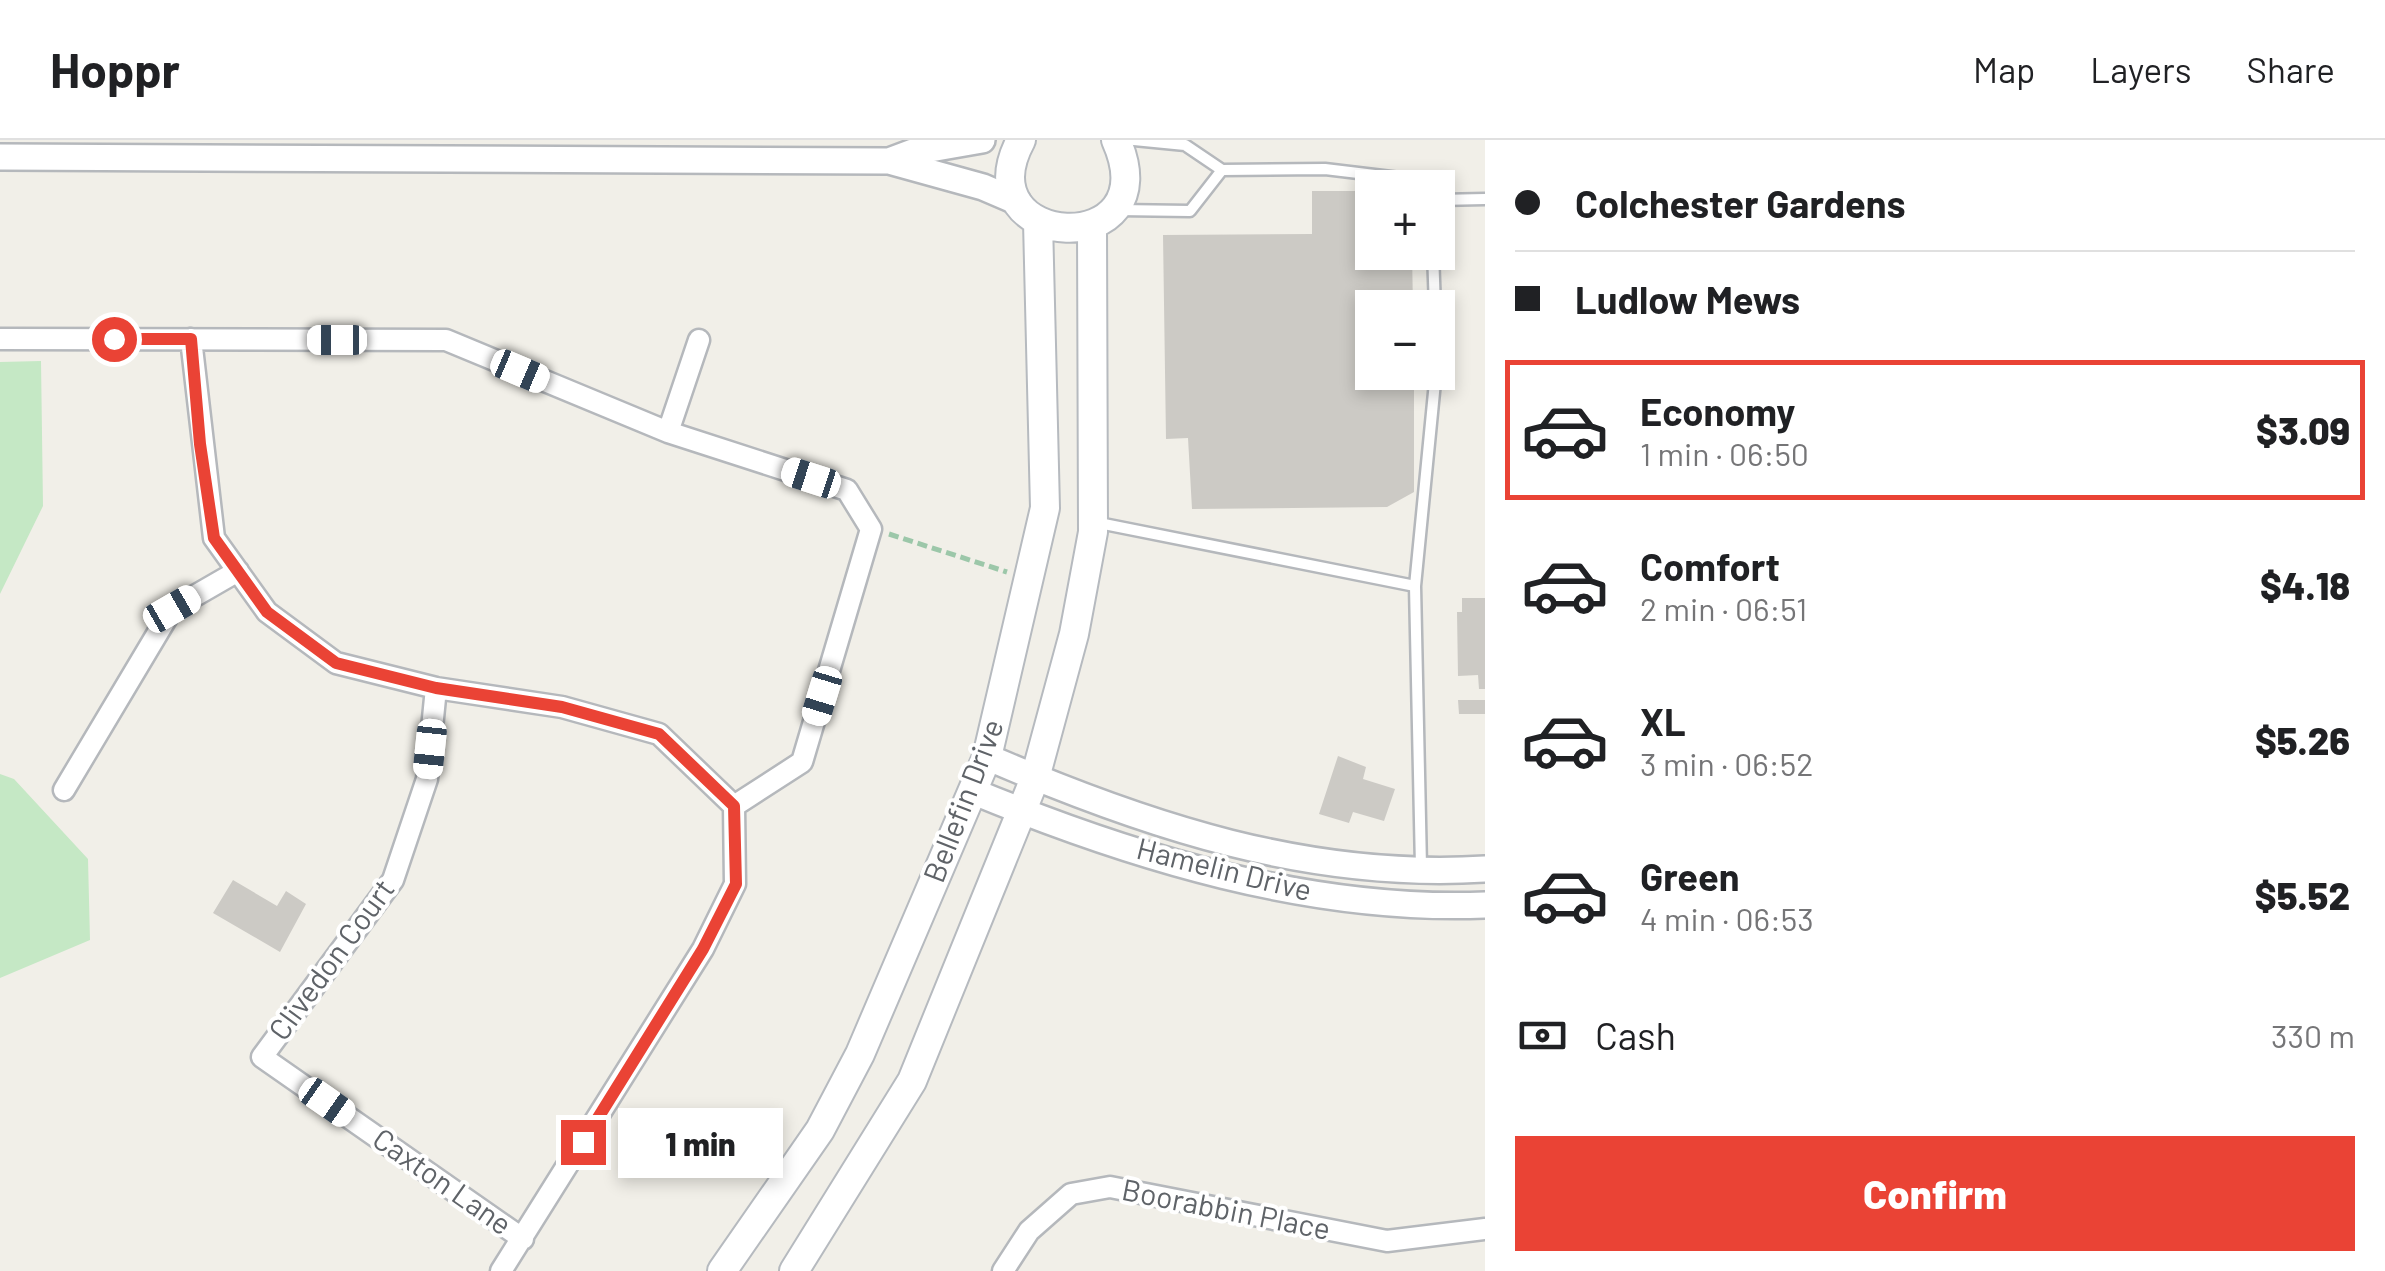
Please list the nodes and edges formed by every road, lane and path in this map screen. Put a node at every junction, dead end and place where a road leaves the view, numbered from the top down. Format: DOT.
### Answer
graph roads {
  1 [pos="982,140"];
  2 [pos="1020,140"];
  3 [pos="1116,140"];
  4 [pos="1134,140"];
  5 [pos="0,157"];
  6 [pos="889,161"];
  7 [pos="1222,170"];
  8 [pos="1355,173"];
  9 [pos="1485,199"];
  10 [pos="1455,200"];
  11 [pos="1018,202"];
  12 [pos="1103,218"];
  13 [pos="1038,222"];
  14 [pos="0,339"];
  15 [pos="191,339"];
  16 [pos="699,340"];
  17 [pos="1434,390"];
  18 [pos="668,432"];
  19 [pos="1094,522"];
  20 [pos="871,529"];
  21 [pos="238,571"];
  22 [pos="1032,576"];
  23 [pos="1416,586"];
  24 [pos="436,688"];
  25 [pos="987,757"];
  26 [pos="1036,778"];
  27 [pos="64,790"];
  28 [pos="972,791"];
  29 [pos="734,806"];
  30 [pos="1022,812"];
  31 [pos="1485,869"];
  32 [pos="1421,872"];
  33 [pos="1485,905"];
  34 [pos="262,1056"];
  35 [pos="1485,1229"];
  36 [pos="523,1238"];
  37 [pos="500,1271"];
  38 [pos="722,1271"];
  39 [pos="794,1271"];
  40 [pos="1003,1271"];
  1 -- 6 [label="street"];
  2 -- 11 [label="main road"];
  3 -- 12 [label="main road, Bellefin Drive"];
  4 -- 7 [label="lane"];
  5 -- 6 [label="street"];
  6 -- 11 [label="street"];
  7 -- 8 [label="lane"];
  7 -- 12 [label="lane"];
  9 -- 10 [label="lane"];
  11 -- 13 [label="main road"];
  12 -- 13 [label="main road"];
  12 -- 19 [label="main road, Bellefin Drive"];
  13 -- 22 [label="main road, Bellefin Drive"];
  14 -- 15 [label="street"];
  15 -- 18 [label="street"];
  15 -- 21 [label="street"];
  16 -- 18 [label="street"];
  17 -- 23 [label="lane"];
  18 -- 20 [label="street"];
  19 -- 23 [label="lane"];
  19 -- 26 [label="main road, Bellefin Drive"];
  20 -- 22 [label="path"];
  20 -- 29 [label="street"];
  21 -- 24 [label="street"];
  21 -- 27 [label="street"];
  22 -- 25 [label="main road, Bellefin Drive"];
  23 -- 32 [label="lane"];
  24 -- 29 [label="street"];
  24 -- 34 [label="street, Clivedon Court"];
  25 -- 26 [label="street, Hamelin Drive"];
  25 -- 28 [label="main road, Bellefin Drive"];
  26 -- 30 [label="main road, Bellefin Drive"];
  26 -- 32 [label="street, Hamelin Drive"];
  28 -- 30 [label="street, Hamelin Drive"];
  28 -- 38 [label="main road, Bellefin Drive"];
  29 -- 36 [label="street"];
  30 -- 33 [label="street, Hamelin Drive"];
  30 -- 39 [label="main road, Bellefin Drive"];
  31 -- 32 [label="street, Hamelin Drive"];
  34 -- 36 [label="street, Caxton Lane"];
  35 -- 40 [label="street, Boorabbin Place"];
  36 -- 37 [label="street"];
}
